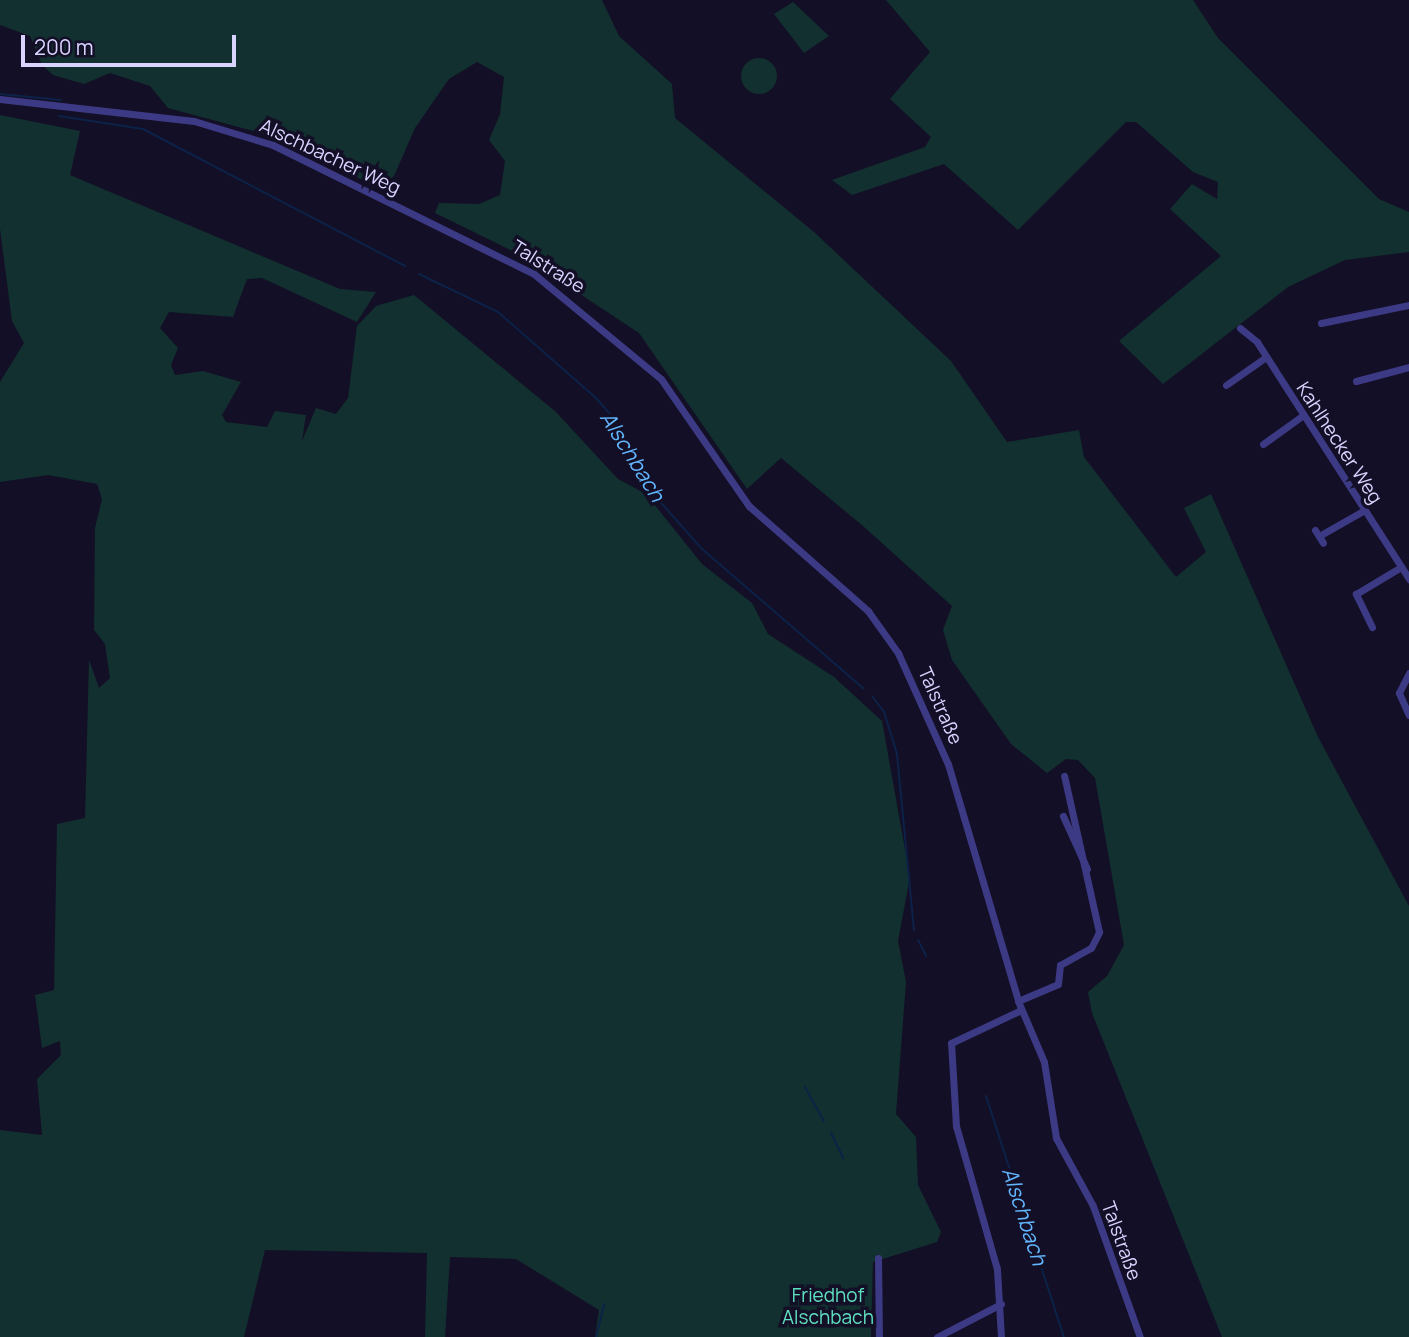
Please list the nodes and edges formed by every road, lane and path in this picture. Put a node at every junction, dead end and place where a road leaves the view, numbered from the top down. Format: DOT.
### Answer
graph roads {
  1 [pos="0,99"];
  2 [pos="474,242"];
  3 [pos="1409,306"];
  4 [pos="1321,323"];
  5 [pos="1240,328"];
  6 [pos="1266,357"];
  7 [pos="1409,367"];
  8 [pos="1356,381"];
  9 [pos="1226,385"];
  10 [pos="1302,416"];
  11 [pos="1263,443"];
  12 [pos="1363,511"];
  13 [pos="1319,537"];
  14 [pos="1401,567"];
  15 [pos="1409,579"];
  16 [pos="1372,627"];
  17 [pos="1409,673"];
  18 [pos="1409,715"];
  19 [pos="1065,776"];
  20 [pos="1063,816"];
  21 [pos="1087,870"];
  22 [pos="1018,1002"];
  23 [pos="1021,1010"];
  24 [pos="878,1258"];
  25 [pos="1001,1304"];
  26 [pos="879,1337"];
  27 [pos="936,1337"];
  28 [pos="1001,1337"];
  29 [pos="1140,1337"];
  1 -- 2 [label="street, Alschbacher Weg"];
  2 -- 22 [label="street, Talstraße"];
  3 -- 4 [label="street"];
  5 -- 6 [label="street, Kahlhecker Weg"];
  6 -- 9 [label="street"];
  6 -- 10 [label="street, Kahlhecker Weg"];
  7 -- 8 [label="street"];
  10 -- 11 [label="street"];
  10 -- 12 [label="street, Kahlhecker Weg"];
  12 -- 13 [label="street"];
  12 -- 14 [label="street, Kahlhecker Weg"];
  14 -- 15 [label="street, Kahlhecker Weg"];
  14 -- 16 [label="street"];
  17 -- 18 [label="street"];
  19 -- 21 [label="street"];
  20 -- 21 [label="street"];
  21 -- 22 [label="street"];
  22 -- 23 [label="street, Talstraße"];
  23 -- 25 [label="street"];
  23 -- 29 [label="street, Talstraße"];
  24 -- 26 [label="street"];
  25 -- 27 [label="street"];
  25 -- 28 [label="street"];
}
